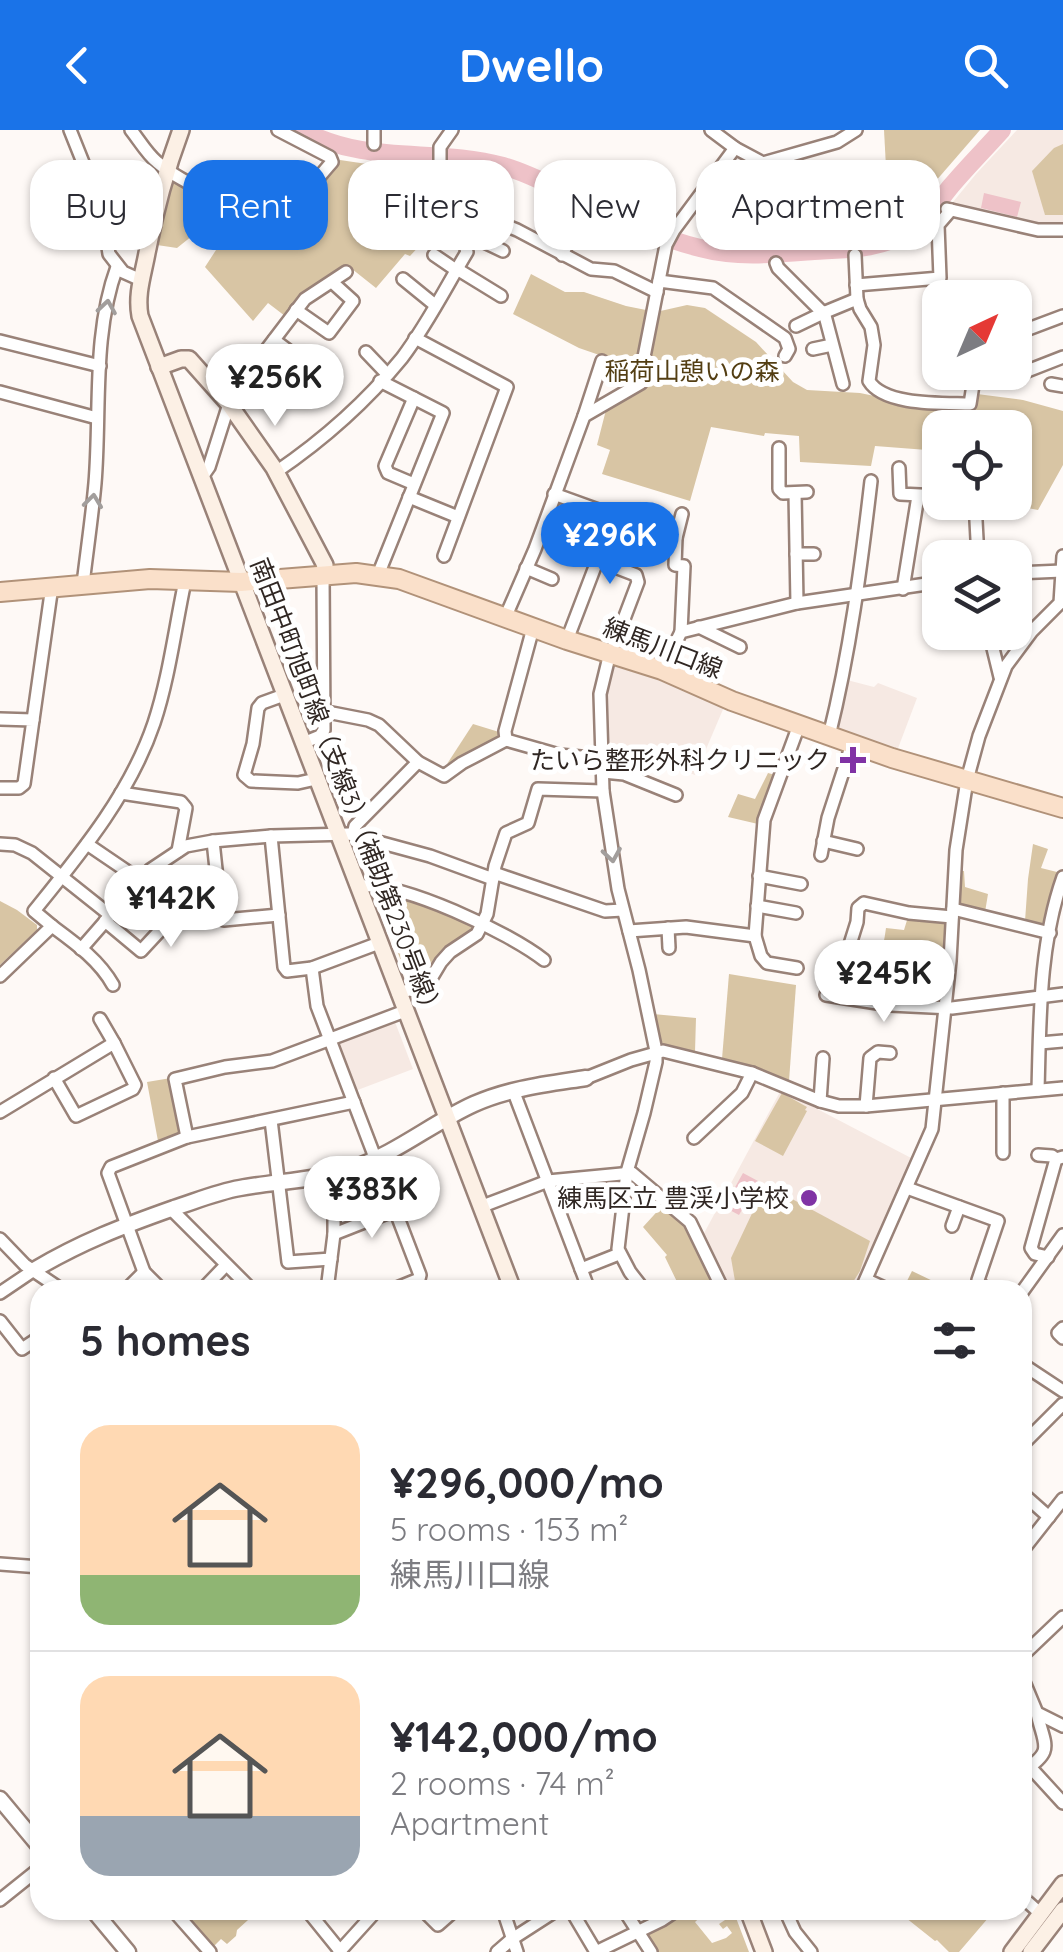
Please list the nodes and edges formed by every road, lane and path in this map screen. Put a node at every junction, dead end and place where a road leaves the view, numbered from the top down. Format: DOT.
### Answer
graph roads {
  1 [pos="70,130"];
  2 [pos="131,130"];
  3 [pos="181,130"];
  4 [pos="278,130"];
  5 [pos="452,130"];
  6 [pos="711,130"];
  7 [pos="856,130"];
  8 [pos="736,148"];
  9 [pos="440,160"];
  10 [pos="167,168"];
  11 [pos="514,229"];
  12 [pos="1063,230"];
  13 [pos="466,250"];
  14 [pos="564,250"];
  15 [pos="562,254"];
  16 [pos="855,255"];
  17 [pos="434,256"];
  18 [pos="776,263"];
  19 [pos="117,267"];
  20 [pos="456,270"];
  21 [pos="346,272"];
  22 [pos="403,279"];
  23 [pos="141,280"];
  24 [pos="332,282"];
  25 [pos="658,286"];
  26 [pos="856,292"];
  27 [pos="501,296"];
  28 [pos="435,305"];
  29 [pos="296,310"];
  30 [pos="824,312"];
  31 [pos="1063,316"];
  32 [pos="796,326"];
  33 [pos="1032,328"];
  34 [pos="415,338"];
  35 [pos="274,340"];
  36 [pos="0,341"];
  37 [pos="832,346"];
  38 [pos="813,349"];
  39 [pos="366,352"];
  40 [pos="786,356"];
  41 [pos="1063,357"];
  42 [pos="302,361"];
  43 [pos="602,361"];
  44 [pos="100,366"];
  45 [pos="254,366"];
  46 [pos="159,367"];
  47 [pos="1032,369"];
  48 [pos="383,378"];
  49 [pos="272,380"];
  50 [pos="842,384"];
  51 [pos="972,390"];
  52 [pos="0,392"];
  53 [pos="414,398"];
  54 [pos="229,404"];
  55 [pos="584,416"];
  56 [pos="97,418"];
  57 [pos="431,442"];
  58 [pos="445,447"];
  59 [pos="779,448"];
  60 [pos="900,468"];
  61 [pos="276,472"];
  62 [pos="202,476"];
  63 [pos="871,481"];
  64 [pos="412,490"];
  65 [pos="554,494"];
  66 [pos="918,496"];
  67 [pos="922,496"];
  68 [pos="682,514"];
  69 [pos="458,516"];
  70 [pos="676,538"];
  71 [pos="796,554"];
  72 [pos="814,554"];
  73 [pos="444,556"];
  74 [pos="1063,556"];
  75 [pos="526,568"];
  76 [pos="1062,571"];
  77 [pos="1032,572"];
  78 [pos="378,575"];
  79 [pos="323,576"];
  80 [pos="552,579"];
  81 [pos="186,580"];
  82 [pos="241,582"];
  83 [pos="82,584"];
  84 [pos="922,585"];
  85 [pos="52,586"];
  86 [pos="903,588"];
  87 [pos="0,592"];
  88 [pos="858,594"];
  89 [pos="798,603"];
  90 [pos="1062,603"];
  91 [pos="506,618"];
  92 [pos="533,628"];
  93 [pos="699,628"];
  94 [pos="682,632"];
  95 [pos="567,640"];
  96 [pos="740,647"];
  97 [pos="993,650"];
  98 [pos="610,654"];
  99 [pos="662,670"];
  100 [pos="1000,677"];
  101 [pos="284,695"];
  102 [pos="322,711"];
  103 [pos="0,719"];
  104 [pos="32,720"];
  105 [pos="798,725"];
  106 [pos="828,736"];
  107 [pos="506,740"];
  108 [pos="303,743"];
  109 [pos="852,744"];
  110 [pos="418,762"];
  111 [pos="603,765"];
  112 [pos="316,779"];
  113 [pos="967,780"];
  114 [pos="0,788"];
  115 [pos="603,791"];
  116 [pos="121,794"];
  117 [pos="676,795"];
  118 [pos="1062,806"];
  119 [pos="345,834"];
  120 [pos="271,836"];
  121 [pos="213,841"];
  122 [pos="0,844"];
  123 [pos="87,844"];
  124 [pos="857,849"];
  125 [pos="178,851"];
  126 [pos="62,876"];
  127 [pos="494,876"];
  128 [pos="759,876"];
  129 [pos="1063,877"];
  130 [pos="137,883"];
  131 [pos="801,884"];
  132 [pos="358,886"];
  133 [pos="1059,899"];
  134 [pos="757,906"];
  135 [pos="623,910"];
  136 [pos="796,913"];
  137 [pos="953,913"];
  138 [pos="278,915"];
  139 [pos="107,918"];
  140 [pos="483,922"];
  141 [pos="52,926"];
  142 [pos="668,928"];
  143 [pos="629,931"];
  144 [pos="1050,933"];
  145 [pos="755,936"];
  146 [pos="379,943"];
  147 [pos="82,948"];
  148 [pos="670,948"];
  149 [pos="544,960"];
  150 [pos="312,968"];
  151 [pos="797,968"];
  152 [pos="0,976"];
  153 [pos="114,985"];
  154 [pos="398,994"];
  155 [pos="1063,994"];
  156 [pos="826,995"];
  157 [pos="843,997"];
  158 [pos="1040,997"];
  159 [pos="946,1008"];
  160 [pos="405,1011"];
  161 [pos="100,1018"];
  162 [pos="330,1038"];
  163 [pos="1063,1042"];
  164 [pos="1040,1043"];
  165 [pos="114,1044"];
  166 [pos="656,1052"];
  167 [pos="890,1053"];
  168 [pos="822,1058"];
  169 [pos="752,1073"];
  170 [pos="54,1078"];
  171 [pos="586,1078"];
  172 [pos="513,1090"];
  173 [pos="1038,1090"];
  174 [pos="1062,1090"];
  175 [pos="1003,1093"];
  176 [pos="937,1099"];
  177 [pos="820,1101"];
  178 [pos="354,1102"];
  179 [pos="866,1106"];
  180 [pos="1,1109"];
  181 [pos="447,1119"];
  182 [pos="271,1120"];
  183 [pos="187,1136"];
  184 [pos="694,1138"];
  185 [pos="1004,1152"];
  186 [pos="1038,1155"];
  187 [pos="1059,1158"];
  188 [pos="375,1160"];
  189 [pos="627,1172"];
  190 [pos="334,1174"];
  191 [pos="548,1181"];
  192 [pos="277,1182"];
  193 [pos="908,1188"];
  194 [pos="480,1207"];
  195 [pos="959,1207"];
  196 [pos="171,1210"];
  197 [pos="395,1210"];
  198 [pos="126,1225"];
  199 [pos="952,1226"];
  200 [pos="334,1234"];
  201 [pos="1063,1235"];
  202 [pos="0,1238"];
  203 [pos="620,1254"];
  204 [pos="1048,1257"];
  205 [pos="331,1259"];
  206 [pos="226,1265"];
  207 [pos="581,1269"];
  208 [pos="34,1270"];
  209 [pos="144,1272"];
  210 [pos="48,1280"];
  211 [pos="136,1280"];
  212 [pos="152,1280"];
  213 [pos="212,1280"];
  214 [pos="242,1280"];
  215 [pos="328,1280"];
  216 [pos="417,1280"];
  217 [pos="509,1280"];
  218 [pos="585,1280"];
  219 [pos="637,1280"];
  220 [pos="718,1280"];
  221 [pos="866,1280"];
  222 [pos="978,1280"];
  223 [pos="1031,1280"];
  224 [pos="0,1293"];
  225 [pos="0,1321"];
  226 [pos="1063,1328"];
  227 [pos="1063,1338"];
  228 [pos="30,1344"];
  229 [pos="1032,1371"];
  230 [pos="1063,1391"];
  231 [pos="1063,1404"];
  232 [pos="1032,1435"];
  233 [pos="1063,1499"];
  234 [pos="1032,1502"];
  235 [pos="1048,1517"];
  236 [pos="1032,1538"];
  237 [pos="0,1564"];
  238 [pos="30,1566"];
  239 [pos="1063,1616"];
  240 [pos="1032,1646"];
  241 [pos="1032,1700"];
  242 [pos="1037,1712"];
  243 [pos="1062,1724"];
  244 [pos="1032,1765"];
  245 [pos="1032,1775"];
  246 [pos="0,1799"];
  247 [pos="1063,1803"];
  248 [pos="30,1835"];
  249 [pos="30,1876"];
  250 [pos="1063,1884"];
  251 [pos="0,1900"];
  252 [pos="1032,1906"];
  253 [pos="1063,1910"];
  254 [pos="1041,1914"];
  255 [pos="101,1920"];
  256 [pos="182,1920"];
  257 [pos="315,1920"];
  258 [pos="368,1920"];
  259 [pos="506,1920"];
  260 [pos="541,1920"];
  261 [pos="577,1920"];
  262 [pos="630,1920"];
  263 [pos="659,1920"];
  264 [pos="752,1920"];
  265 [pos="790,1920"];
  266 [pos="638,1932"];
  267 [pos="512,1939"];
  268 [pos="128,1952"];
  269 [pos="210,1952"];
  270 [pos="340,1952"];
  271 [pos="497,1952"];
  272 [pos="516,1952"];
  273 [pos="596,1952"];
  274 [pos="650,1952"];
  275 [pos="764,1952"];
  276 [pos="811,1952"];
  277 [pos="1012,1952"];
  278 [pos="1031,1952"];
  1 -- 19 [label="street"];
  2 -- 10 [label="street"];
  3 -- 10 [label="main road"];
  4 -- 10 [label="street"];
  5 -- 9 [label="street"];
  6 -- 8 [label="street"];
  7 -- 8 [label="street"];
  8 -- 25 [label="street"];
  10 -- 23 [label="main road"];
  11 -- 15 [label="street"];
  12 -- 26 [label="street"];
  13 -- 20 [label="street"];
  14 -- 15 [label="street"];
  15 -- 25 [label="street"];
  16 -- 26 [label="street"];
  17 -- 20 [label="street"];
  18 -- 30 [label="street"];
  19 -- 23 [label="street"];
  44 -- 19 [label="street, one-way"];
  20 -- 27 [label="street"];
  20 -- 28 [label="street"];
  21 -- 24 [label="street"];
  22 -- 28 [label="street"];
  23 -- 46 [label="main road, 南田中町旭町線（支線3）（補助第230号線）"];
  24 -- 29 [label="street"];
  24 -- 29 [label="street"];
  25 -- 40 [label="street"];
  25 -- 55 [label="street"];
  26 -- 30 [label="street"];
  26 -- 51 [label="street"];
  28 -- 34 [label="street"];
  29 -- 35 [label="street"];
  30 -- 32 [label="street"];
  30 -- 37 [label="street"];
  31 -- 33 [label="street"];
  34 -- 48 [label="street"];
  34 -- 69 [label="street"];
  35 -- 42 [label="street"];
  35 -- 45 [label="street"];
  36 -- 44 [label="street"];
  37 -- 38 [label="street"];
  37 -- 50 [label="street"];
  39 -- 48 [label="street"];
  41 -- 47 [label="street"];
  43 -- 55 [label="street"];
  44 -- 56 [label="street"];
  45 -- 49 [label="street"];
  45 -- 54 [label="street"];
  46 -- 54 [label="main road"];
  46 -- 62 [label="main road, 南田中町旭町線（支線3）（補助第230号線）"];
  48 -- 53 [label="street"];
  48 -- 61 [label="street"];
  52 -- 56 [label="street"];
  53 -- 57 [label="street"];
  53 -- 64 [label="street"];
  54 -- 61 [label="main road"];
  54 -- 62 [label="street"];
  55 -- 65 [label="street"];
  83 -- 56 [label="street, one-way"];
  57 -- 58 [label="street"];
  57 -- 64 [label="street"];
  59 -- 71 [label="street"];
  60 -- 66 [label="street"];
  61 -- 79 [label="main road"];
  62 -- 82 [label="main road, 南田中町旭町線（支線3）（補助第230号線）"];
  63 -- 88 [label="street"];
  64 -- 69 [label="street"];
  64 -- 78 [label="street"];
  65 -- 70 [label="street"];
  65 -- 75 [label="street"];
  66 -- 67 [label="street"];
  66 -- 86 [label="street"];
  68 -- 70 [label="street"];
  69 -- 73 [label="street"];
  70 -- 94 [label="street"];
  71 -- 72 [label="street"];
  71 -- 89 [label="street"];
  74 -- 76 [label="street"];
  75 -- 80 [label="street"];
  75 -- 91 [label="street"];
  76 -- 77 [label="street"];
  76 -- 90 [label="street"];
  78 -- 79 [label="main road, 練馬川口線"];
  78 -- 91 [label="main road, 練馬川口線"];
  79 -- 82 [label="main road, 練馬川口線"];
  79 -- 102 [label="street"];
  81 -- 82 [label="main road, 練馬川口線"];
  81 -- 83 [label="main road, 練馬川口線"];
  81 -- 116 [label="street"];
  82 -- 101 [label="main road, 南田中町旭町線（支線3）（補助第230号線）"];
  83 -- 85 [label="main road, 練馬川口線"];
  84 -- 86 [label="street"];
  85 -- 87 [label="main road, 練馬川口線"];
  85 -- 104 [label="street"];
  86 -- 88 [label="street"];
  88 -- 89 [label="street"];
  88 -- 106 [label="street"];
  89 -- 93 [label="street"];
  90 -- 100 [label="street"];
  91 -- 92 [label="main road, 練馬川口線"];
  92 -- 95 [label="main road, 練馬川口線"];
  92 -- 107 [label="street"];
  93 -- 94 [label="street"];
  93 -- 96 [label="street"];
  94 -- 99 [label="street"];
  95 -- 98 [label="main road, 練馬川口線"];
  95 -- 98 [label="street"];
  97 -- 100 [label="street"];
  98 -- 99 [label="main road, 練馬川口線"];
  98 -- 111 [label="street"];
  99 -- 105 [label="main road, 練馬川口線"];
  100 -- 113 [label="street"];
  101 -- 108 [label="main road, 南田中町旭町線（支線3）（補助第230号線）"];
  101 -- 112 [label="street"];
  102 -- 108 [label="street"];
  102 -- 110 [label="street"];
  103 -- 104 [label="street"];
  104 -- 114 [label="street"];
  105 -- 106 [label="main road, 練馬川口線"];
  105 -- 128 [label="street"];
  106 -- 109 [label="main road, 練馬川口線"];
  107 -- 110 [label="street"];
  107 -- 111 [label="street"];
  108 -- 112 [label="main road, 南田中町旭町線（支線3）（補助第230号線）"];
  109 -- 113 [label="main road, 練馬川口線"];
  109 -- 124 [label="street"];
  110 -- 119 [label="street"];
  111 -- 115 [label="street"];
  111 -- 117 [label="street"];
  112 -- 119 [label="main road, 南田中町旭町線（支線3）（補助第230号線）"];
  113 -- 118 [label="main road, 練馬川口線"];
  113 -- 137 [label="street"];
  115 -- 127 [label="street"];
  115 -- 135 [label="street, one-way"];
  116 -- 123 [label="street"];
  116 -- 125 [label="street"];
  119 -- 120 [label="street"];
  119 -- 127 [label="street"];
  119 -- 132 [label="main road, 南田中町旭町線（支線3）（補助第230号線）"];
  120 -- 121 [label="street"];
  120 -- 138 [label="street"];
  121 -- 125 [label="street"];
  121 -- 138 [label="street"];
  122 -- 126 [label="street"];
  123 -- 126 [label="street"];
  123 -- 130 [label="street"];
  125 -- 130 [label="street"];
  126 -- 139 [label="street"];
  126 -- 141 [label="street"];
  127 -- 135 [label="street"];
  127 -- 140 [label="street"];
  128 -- 131 [label="street"];
  128 -- 134 [label="street"];
  129 -- 133 [label="street"];
  130 -- 139 [label="street"];
  130 -- 139 [label="street"];
  132 -- 140 [label="street"];
  132 -- 146 [label="main road, 南田中町旭町線（支線3）（補助第230号線）"];
  133 -- 144 [label="street"];
  134 -- 136 [label="street"];
  134 -- 145 [label="street"];
  135 -- 143 [label="street"];
  137 -- 144 [label="street"];
  137 -- 157 [label="street"];
  137 -- 159 [label="street"];
  138 -- 150 [label="street"];
  139 -- 147 [label="street"];
  140 -- 149 [label="street"];
  140 -- 154 [label="street"];
  141 -- 147 [label="street"];
  141 -- 152 [label="street"];
  142 -- 143 [label="street"];
  142 -- 145 [label="street"];
  142 -- 148 [label="street"];
  143 -- 166 [label="street"];
  144 -- 158 [label="street"];
  145 -- 151 [label="street"];
  146 -- 150 [label="street"];
  146 -- 154 [label="main road, 南田中町旭町線（支線3）（補助第230号線）"];
  147 -- 153 [label="street"];
  150 -- 162 [label="street"];
  154 -- 160 [label="main road, 南田中町旭町線（支線3）（補助第230号線）"];
  155 -- 158 [label="street"];
  156 -- 157 [label="street"];
  157 -- 159 [label="street"];
  158 -- 159 [label="street"];
  158 -- 164 [label="street"];
  159 -- 176 [label="street"];
  160 -- 162 [label="street"];
  160 -- 181 [label="main road, 南田中町旭町線（支線3）（補助第230号線）"];
  161 -- 165 [label="street"];
  162 -- 178 [label="street"];
  162 -- 183 [label="street"];
  163 -- 164 [label="street"];
  164 -- 173 [label="street"];
  165 -- 170 [label="street"];
  165 -- 170 [label="street"];
  166 -- 169 [label="street"];
  166 -- 171 [label="street"];
  166 -- 189 [label="street"];
  167 -- 179 [label="street"];
  168 -- 177 [label="street"];
  169 -- 177 [label="street"];
  169 -- 184 [label="street"];
  170 -- 180 [label="street"];
  171 -- 172 [label="street"];
  172 -- 181 [label="street"];
  172 -- 191 [label="street"];
  173 -- 174 [label="street"];
  173 -- 175 [label="street"];
  175 -- 176 [label="street"];
  175 -- 185 [label="street"];
  176 -- 179 [label="street"];
  176 -- 193 [label="street"];
  177 -- 179 [label="street"];
  178 -- 182 [label="street"];
  178 -- 188 [label="street"];
  181 -- 188 [label="street"];
  181 -- 194 [label="main road, 南田中町旭町線（支線3）（補助第230号線）"];
  182 -- 183 [label="street"];
  182 -- 192 [label="street"];
  183 -- 198 [label="street"];
  186 -- 187 [label="street"];
  187 -- 204 [label="street"];
  188 -- 190 [label="street"];
  188 -- 197 [label="street"];
  189 -- 191 [label="street"];
  189 -- 203 [label="street"];
  189 -- 220 [label="street"];
  190 -- 192 [label="street"];
  190 -- 200 [label="street"];
  191 -- 194 [label="street"];
  191 -- 207 [label="street"];
  192 -- 196 [label="street"];
  192 -- 205 [label="street"];
  193 -- 195 [label="street"];
  193 -- 221 [label="street"];
  194 -- 217 [label="main road, 南田中町旭町線（支線3）（補助第230号線）"];
  195 -- 199 [label="street"];
  195 -- 222 [label="street"];
  196 -- 198 [label="street"];
  196 -- 206 [label="street"];
  197 -- 200 [label="street"];
  197 -- 216 [label="street"];
  198 -- 208 [label="street"];
  198 -- 209 [label="street"];
  200 -- 205 [label="street"];
  201 -- 204 [label="street"];
  202 -- 208 [label="street"];
  203 -- 207 [label="street"];
  203 -- 219 [label="street"];
  204 -- 223 [label="street"];
  205 -- 215 [label="street"];
  206 -- 213 [label="street"];
  206 -- 214 [label="street"];
  207 -- 218 [label="street"];
  208 -- 210 [label="street"];
  208 -- 224 [label="street"];
  209 -- 211 [label="street"];
  209 -- 212 [label="street"];
  225 -- 228 [label="street"];
  226 -- 227 [label="street"];
  229 -- 230 [label="street"];
  231 -- 232 [label="street"];
  233 -- 235 [label="street"];
  234 -- 235 [label="street"];
  235 -- 236 [label="street"];
  237 -- 238 [label="street"];
  239 -- 240 [label="street"];
  241 -- 242 [label="street"];
  242 -- 243 [label="street"];
  242 -- 244 [label="street"];
  245 -- 247 [label="street"];
  246 -- 248 [label="street"];
  249 -- 251 [label="street"];
  250 -- 254 [label="main road"];
  252 -- 254 [label="street"];
  253 -- 278 [label="main road"];
  254 -- 277 [label="main road"];
  255 -- 268 [label="street"];
  256 -- 269 [label="street"];
  257 -- 270 [label="street"];
  258 -- 270 [label="street"];
  259 -- 267 [label="street"];
  260 -- 267 [label="street"];
  261 -- 273 [label="street"];
  262 -- 266 [label="street"];
  263 -- 266 [label="street"];
  264 -- 275 [label="main road"];
  265 -- 276 [label="street"];
  266 -- 273 [label="street"];
  266 -- 274 [label="street"];
  267 -- 271 [label="street"];
  267 -- 272 [label="street"];
}
